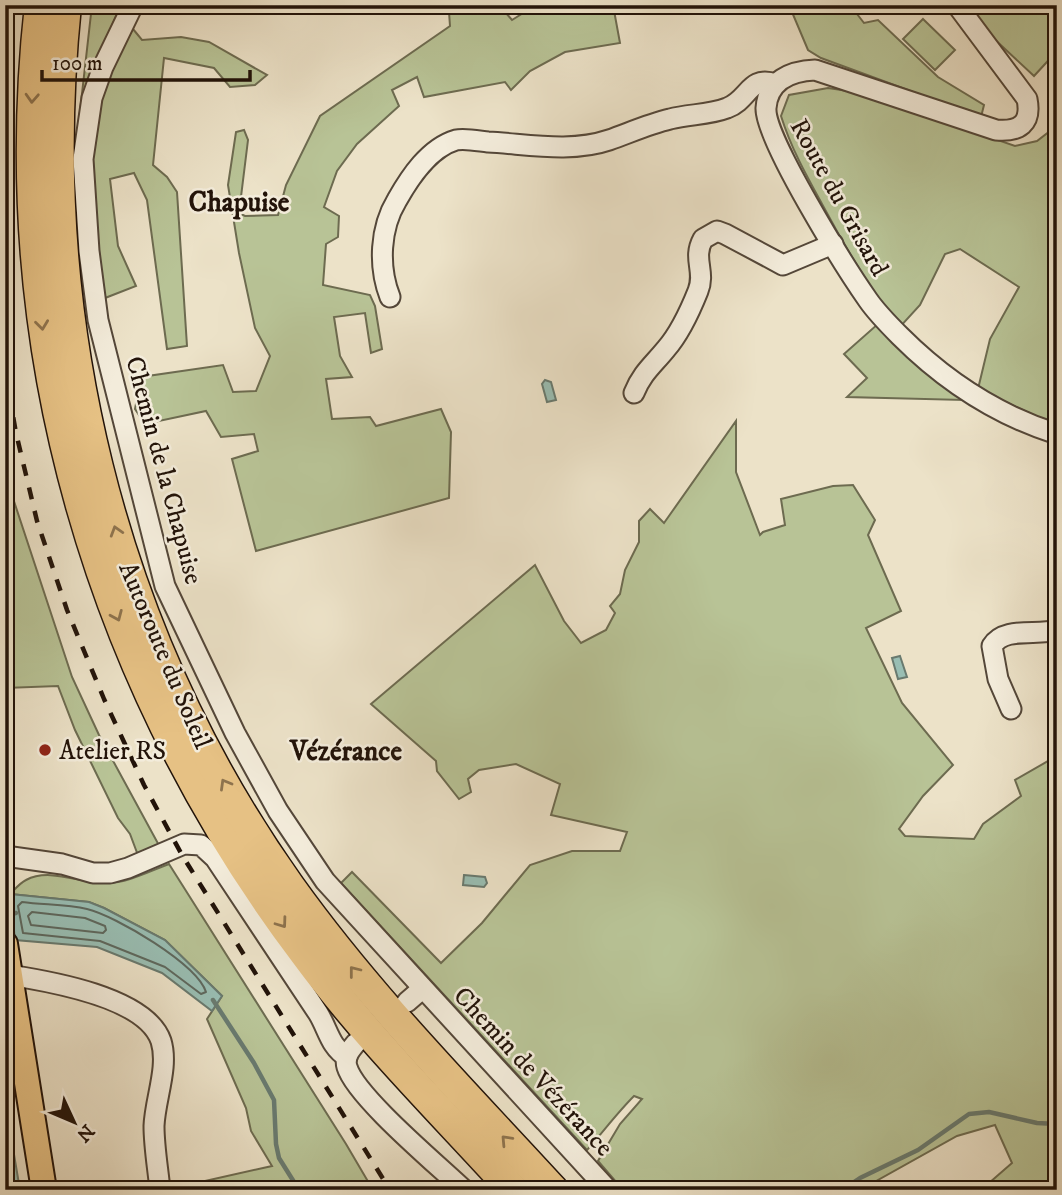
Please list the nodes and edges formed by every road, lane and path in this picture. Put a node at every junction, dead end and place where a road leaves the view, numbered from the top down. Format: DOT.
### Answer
graph roads {
  1 [pos="40,5"];
  2 [pos="66,5"];
  3 [pos="132,5"];
  4 [pos="957,5"];
  5 [pos="775,84"];
  6 [pos="833,244"];
  7 [pos="390,297"];
  8 [pos="634,393"];
  9 [pos="1057,434"];
  10 [pos="1057,630"];
  11 [pos="1010,709"];
  12 [pos="5,856"];
  13 [pos="5,944"];
  14 [pos="7,964"];
  15 [pos="414,995"];
  16 [pos="44,1190"];
  17 [pos="160,1190"];
  18 [pos="464,1190"];
  19 [pos="513,1190"];
  20 [pos="553,1190"];
  21 [pos="608,1190"];
  1 -- 19 [label="highway, Autoroute du Soleil, one-way"];
  20 -- 2 [label="highway, Autoroute du Soleil, one-way"];
  3 -- 15 [label="street, Chemin de la Chapuise"];
  4 -- 5 [label="street"];
  5 -- 6 [label="street, Route du Grisard"];
  5 -- 7 [label="street"];
  6 -- 8 [label="street"];
  6 -- 9 [label="street, Route du Grisard"];
  10 -- 11 [label="street"];
  12 -- 18 [label="street"];
  13 -- 14 [label="main road"];
  14 -- 16 [label="main road"];
  14 -- 17 [label="street"];
  15 -- 21 [label="street, Chemin de Vézérance"];
}
